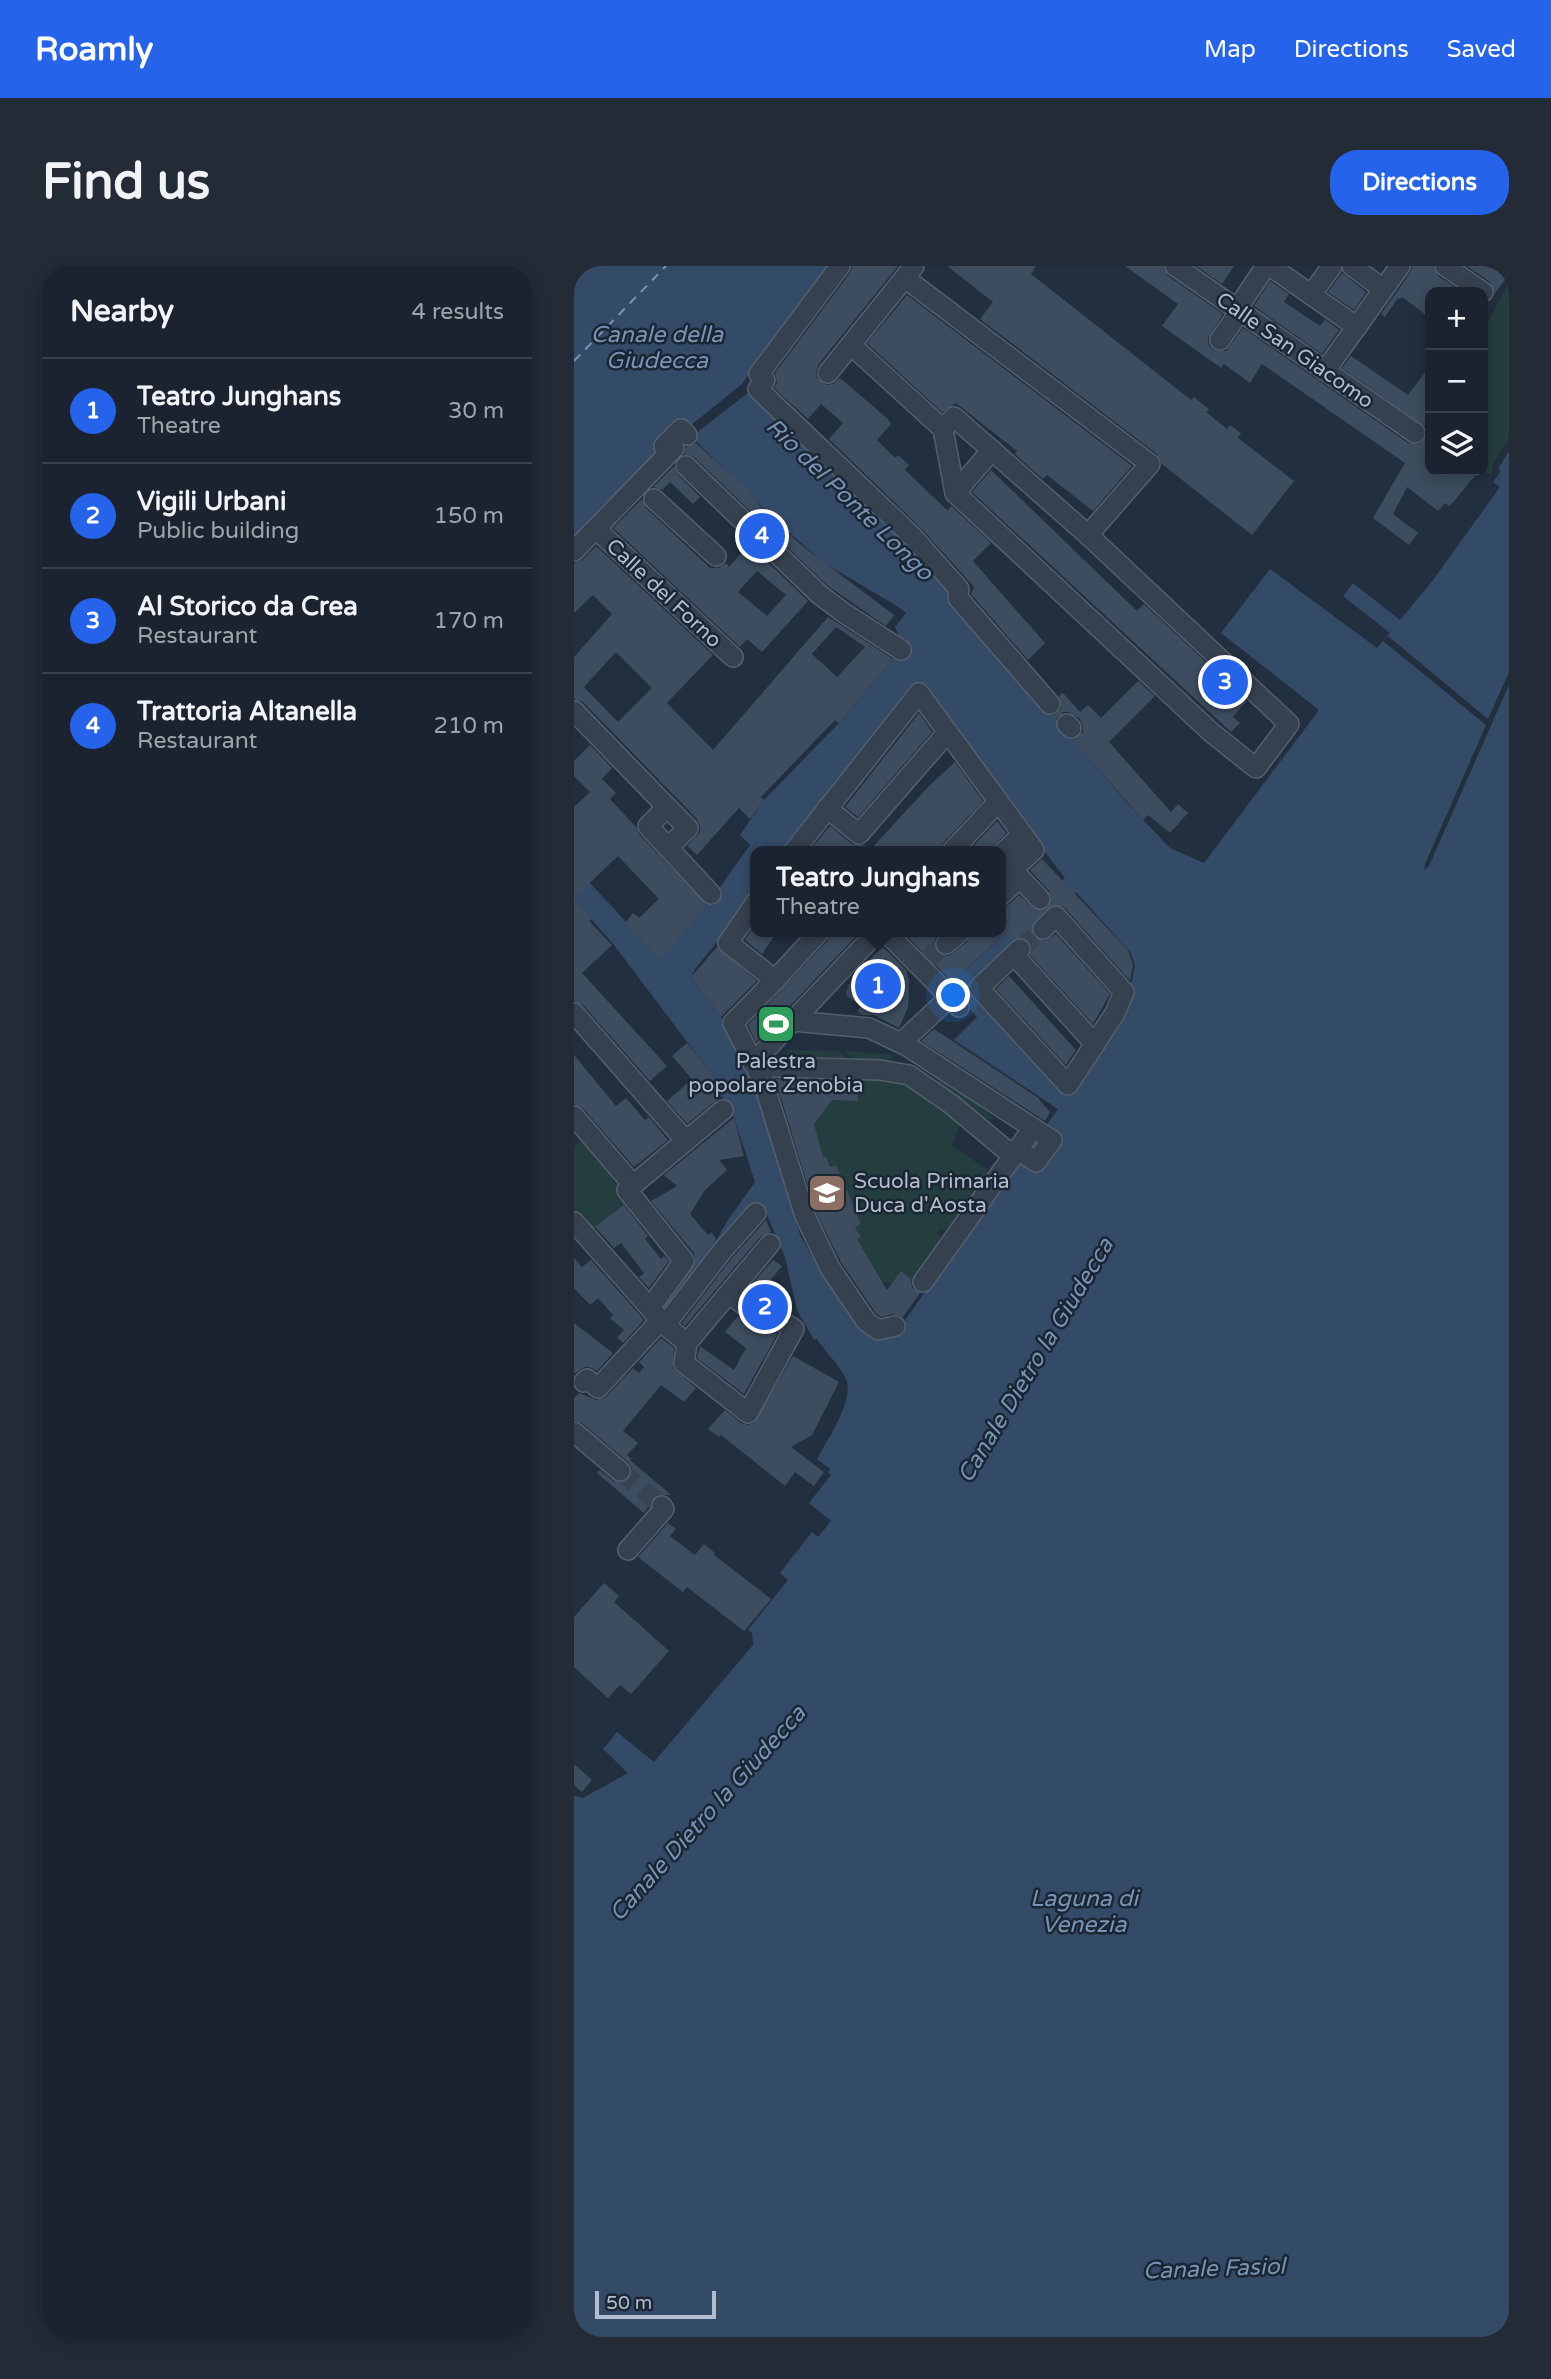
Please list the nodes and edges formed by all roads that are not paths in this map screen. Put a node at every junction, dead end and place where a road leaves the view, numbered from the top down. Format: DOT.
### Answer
graph roads {
  1 [pos="840,266"];
  2 [pos="1268,266"];
  3 [pos="1332,266"];
  4 [pos="1352,266"];
  5 [pos="1400,266"];
  6 [pos="1445,266"];
  7 [pos="1189,270"];
  8 [pos="909,272"];
  9 [pos="1475,287"];
  10 [pos="1383,289"];
  11 [pos="1311,295"];
  12 [pos="1238,310"];
  13 [pos="1357,327"];
  14 [pos="1220,340"];
  15 [pos="851,345"];
  16 [pos="1325,372"];
  17 [pos="828,373"];
  18 [pos="943,429"];
  19 [pos="1415,433"];
  20 [pos="992,450"];
  21 [pos="644,490"];
  22 [pos="955,493"];
  23 [pos="596,529"];
  24 [pos="1088,535"];
  25 [pos="574,551"];
  26 [pos="716,556"];
  27 [pos="901,650"];
  28 [pos="733,657"];
  29 [pos="1050,704"];
  30 [pos="574,711"];
  31 [pos="947,733"];
  32 [pos="998,802"];
  33 [pos="667,807"];
  34 [pos="827,808"];
  35 [pos="1022,834"];
  36 [pos="798,846"];
  37 [pos="957,846"];
  38 [pos="668,848"];
  39 [pos="1006,850"];
  40 [pos="1006,859"];
  41 [pos="1017,873"];
  42 [pos="1006,887"];
  43 [pos="712,894"];
  44 [pos="1040,899"];
  45 [pos="750,910"];
  46 [pos="1049,923"];
  47 [pos="815,937"];
  48 [pos="872,937"];
  49 [pos="892,937"];
  50 [pos="775,979"];
  51 [pos="574,1013"];
  52 [pos="793,1021"];
  53 [pos="901,1043"];
  54 [pos="1095,1044"];
  55 [pos="753,1063"];
  56 [pos="723,1110"];
  57 [pos="574,1116"];
  58 [pos="686,1141"];
  59 [pos="1015,1153"];
  60 [pos="633,1185"];
  61 [pos="756,1213"];
  62 [pos="574,1222"];
  63 [pos="769,1244"];
  64 [pos="923,1282"];
  65 [pos="730,1294"];
  66 [pos="659,1318"];
  67 [pos="895,1326"];
  68 [pos="686,1351"];
  69 [pos="580,1388"];
  70 [pos="574,1432"];
  71 [pos="620,1471"];
  72 [pos="662,1506"];
  73 [pos="628,1550"];
  1 -- 29 [label="street"];
  2 -- 11 [label="street"];
  2 -- 12 [label="street"];
  3 -- 11 [label="street"];
  4 -- 10 [label="street"];
  5 -- 10 [label="street"];
  6 -- 9 [label="street"];
  7 -- 12 [label="street, Calle San Giacomo"];
  8 -- 15 [label="street"];
  8 -- 24 [label="street"];
  10 -- 13 [label="street"];
  11 -- 13 [label="street"];
  12 -- 14 [label="street"];
  12 -- 16 [label="street, Calle San Giacomo"];
  13 -- 16 [label="street"];
  15 -- 17 [label="street"];
  15 -- 18 [label="street"];
  16 -- 19 [label="street, Calle San Giacomo"];
  18 -- 20 [label="street"];
  18 -- 22 [label="street"];
  20 -- 22 [label="street"];
  20 -- 24 [label="street"];
  21 -- 23 [label="street"];
  21 -- 26 [label="street"];
  21 -- 27 [label="street"];
  22 -- 24 [label="street"];
  23 -- 25 [label="street"];
  23 -- 28 [label="street, Calle del Forno"];
  30 -- 33 [label="street"];
  31 -- 32 [label="street"];
  31 -- 34 [label="street"];
  31 -- 34 [label="street"];
  32 -- 35 [label="street"];
  32 -- 37 [label="street"];
  33 -- 38 [label="street"];
  33 -- 38 [label="street"];
  34 -- 36 [label="street"];
  35 -- 39 [label="street"];
  35 -- 41 [label="street"];
  38 -- 43 [label="street"];
  40 -- 41 [label="street"];
  41 -- 42 [label="street"];
  41 -- 44 [label="street"];
  45 -- 50 [label="street"];
  46 -- 54 [label="street"];
  47 -- 50 [label="street"];
  48 -- 52 [label="street"];
  49 -- 53 [label="street"];
  50 -- 55 [label="street"];
  51 -- 58 [label="street"];
  52 -- 53 [label="street"];
  52 -- 55 [label="street"];
  53 -- 59 [label="street"];
  54 -- 54 [label="street"];
  55 -- 59 [label="street"];
  55 -- 67 [label="street"];
  56 -- 58 [label="street"];
  57 -- 60 [label="street"];
  58 -- 60 [label="street"];
  59 -- 64 [label="street"];
  60 -- 66 [label="street"];
  61 -- 66 [label="street"];
  62 -- 66 [label="street"];
  63 -- 65 [label="street"];
  65 -- 68 [label="street"];
  65 -- 68 [label="street"];
  66 -- 68 [label="street"];
  66 -- 69 [label="street"];
  70 -- 71 [label="street"];
  72 -- 73 [label="street"];
}
